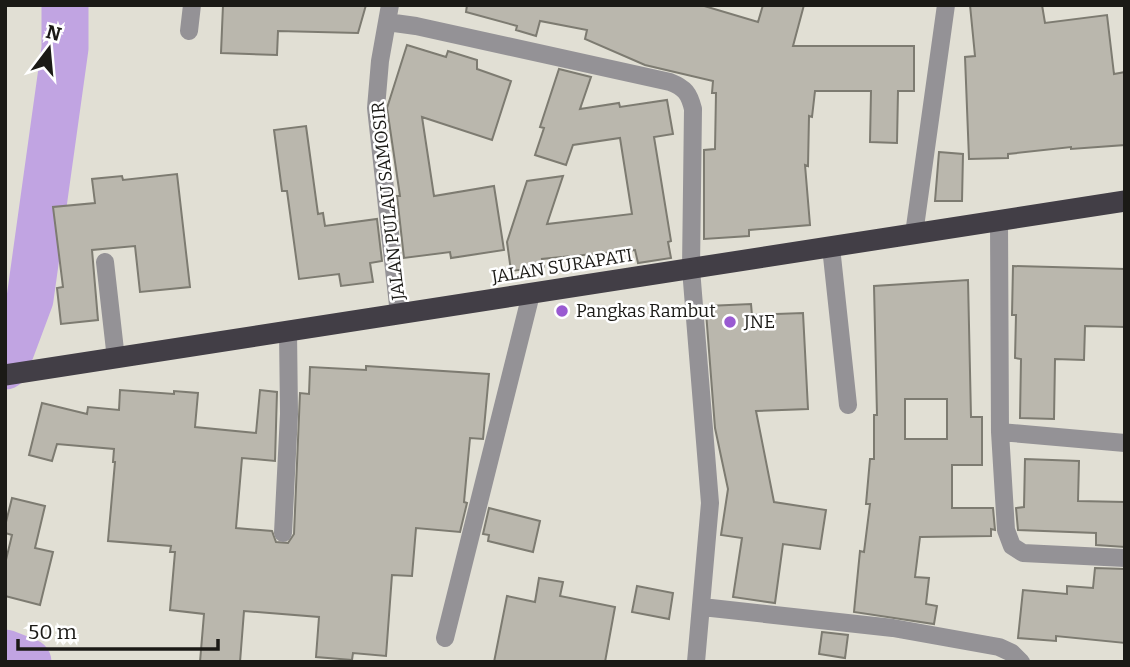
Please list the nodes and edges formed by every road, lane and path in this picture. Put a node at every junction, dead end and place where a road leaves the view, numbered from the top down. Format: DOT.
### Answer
graph roads {
  1 [pos="192,5"];
  2 [pos="946,5"];
  3 [pos="388,14"];
  4 [pos="189,31"];
  5 [pos="1125,201"];
  6 [pos="999,220"];
  7 [pos="914,234"];
  8 [pos="831,247"];
  9 [pos="105,262"];
  10 [pos="691,269"];
  11 [pos="531,294"];
  12 [pos="399,314"];
  13 [pos="288,331"];
  14 [pos="116,359"];
  15 [pos="5,375"];
  16 [pos="848,405"];
  17 [pos="1000,432"];
  18 [pos="1125,443"];
  19 [pos="283,533"];
  20 [pos="1125,558"];
  21 [pos="702,607"];
  22 [pos="445,638"];
  23 [pos="696,662"];
  24 [pos="1021,662"];
  1 -- 4 [label="street"];
  2 -- 7 [label="street"];
  3 -- 10 [label="street"];
  3 -- 12 [label="street, JALAN PULAU SAMOSIR"];
  5 -- 6 [label="highway, JALAN SURAPATI"];
  6 -- 7 [label="highway, JALAN SURAPATI"];
  6 -- 17 [label="street"];
  7 -- 8 [label="highway, JALAN SURAPATI"];
  8 -- 10 [label="highway, JALAN SURAPATI"];
  8 -- 16 [label="street"];
  9 -- 14 [label="street"];
  10 -- 11 [label="highway, JALAN SURAPATI"];
  10 -- 21 [label="street"];
  11 -- 12 [label="highway, JALAN SURAPATI"];
  11 -- 22 [label="street"];
  12 -- 13 [label="highway, JALAN SURAPATI"];
  13 -- 14 [label="highway, JALAN SURAPATI"];
  13 -- 19 [label="street"];
  14 -- 15 [label="highway, JALAN SURAPATI"];
  17 -- 18 [label="street"];
  17 -- 20 [label="street"];
  21 -- 23 [label="street"];
  21 -- 24 [label="street"];
}
